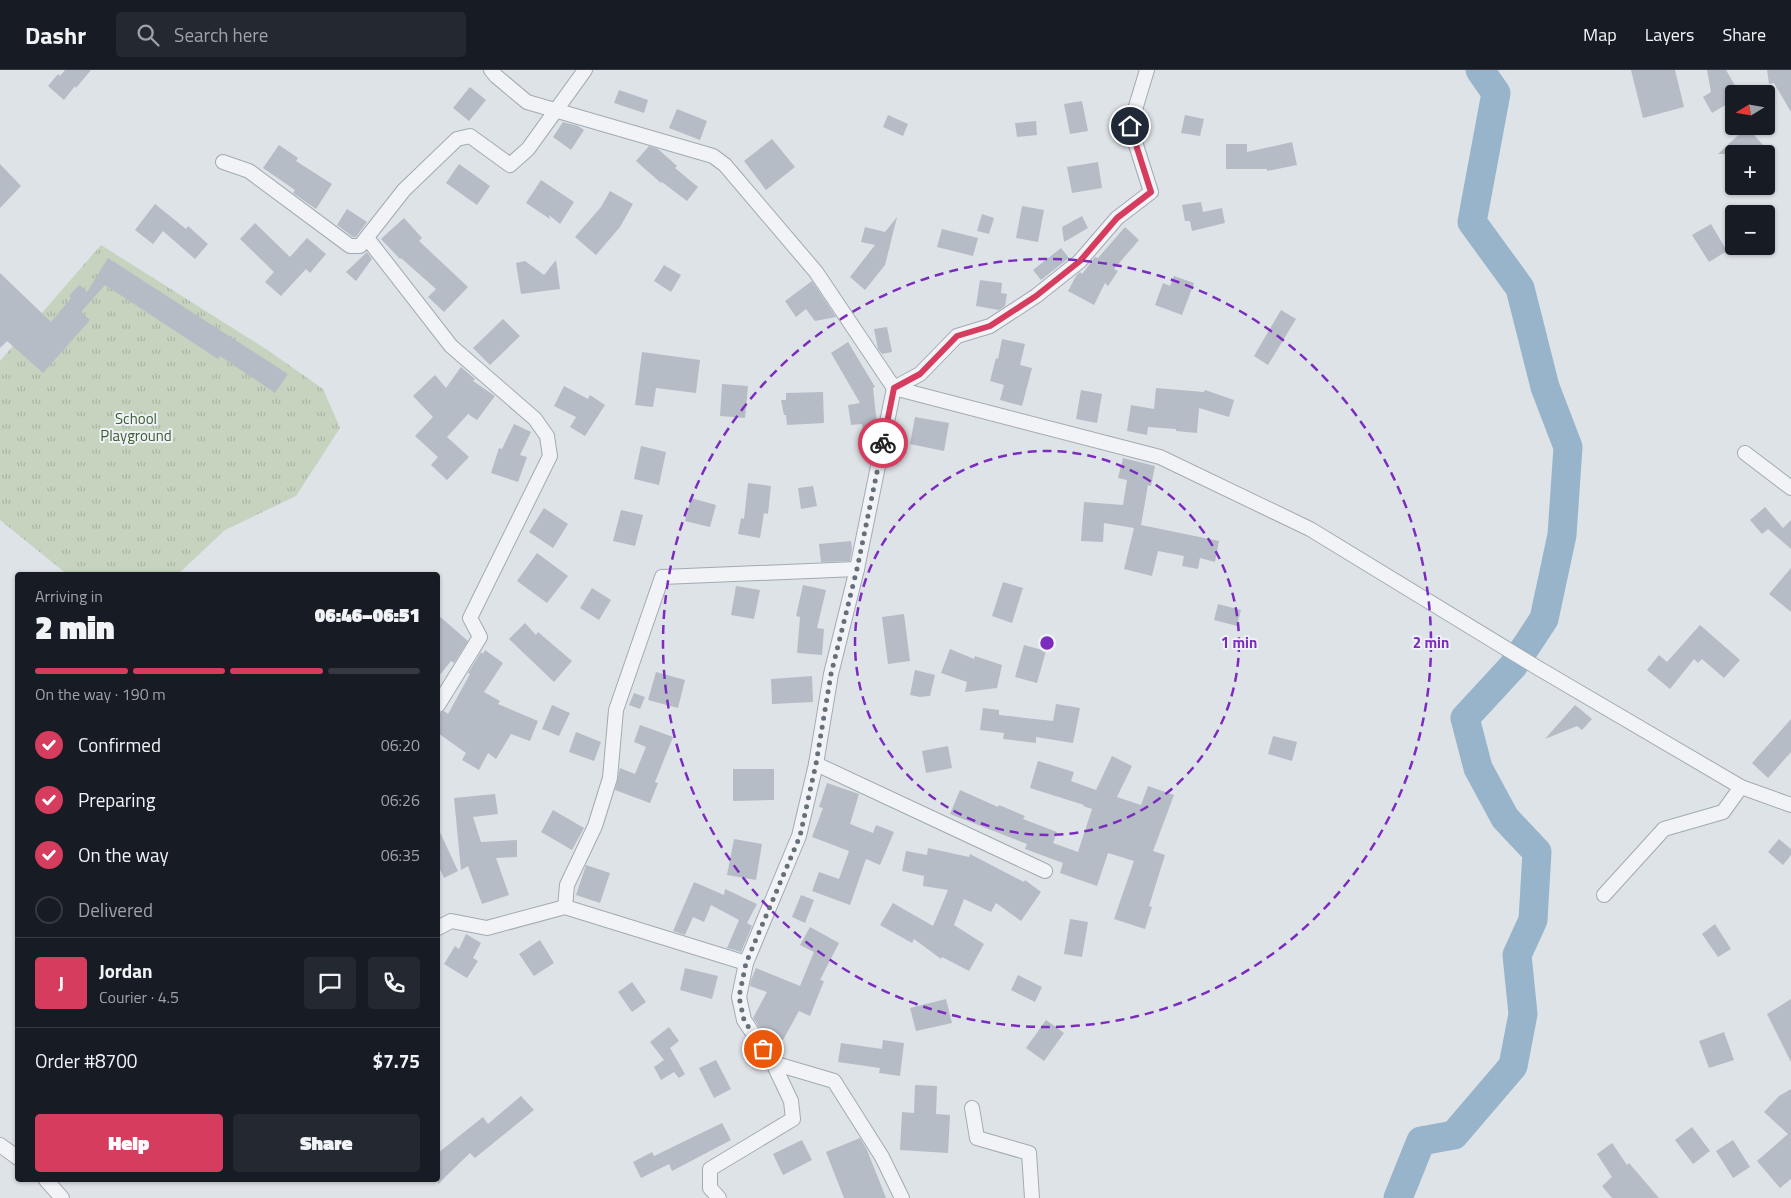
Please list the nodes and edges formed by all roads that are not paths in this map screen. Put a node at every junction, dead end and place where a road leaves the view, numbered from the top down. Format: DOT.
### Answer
graph roads {
  1 [pos="491,70"];
  2 [pos="585,70"];
  3 [pos="1147,70"];
  4 [pos="555,110"];
  5 [pos="223,162"];
  6 [pos="368,238"];
  7 [pos="894,388"];
  8 [pos="1745,453"];
  9 [pos="1791,488"];
  10 [pos="857,569"];
  11 [pos="440,702"];
  12 [pos="816,764"];
  13 [pos="1741,787"];
  14 [pos="1791,804"];
  15 [pos="1045,871"];
  16 [pos="1604,895"];
  17 [pos="565,907"];
  18 [pos="440,927"];
  19 [pos="746,963"];
  20 [pos="773,1063"];
  21 [pos="972,1108"];
  22 [pos="0,1145"];
  23 [pos="15,1156"];
  24 [pos="48,1182"];
  25 [pos="62,1198"];
  26 [pos="719,1198"];
  27 [pos="902,1198"];
  28 [pos="1032,1198"];
  1 -- 4 [label="street"];
  2 -- 4 [label="street"];
  3 -- 7 [label="street"];
  4 -- 6 [label="street"];
  4 -- 7 [label="street"];
  5 -- 6 [label="street"];
  6 -- 11 [label="street"];
  7 -- 10 [label="street"];
  7 -- 13 [label="street"];
  8 -- 9 [label="street"];
  10 -- 12 [label="street"];
  10 -- 17 [label="street"];
  12 -- 15 [label="street"];
  12 -- 19 [label="street"];
  13 -- 14 [label="street"];
  13 -- 16 [label="street"];
  17 -- 18 [label="street"];
  17 -- 19 [label="street"];
  19 -- 20 [label="street"];
  20 -- 26 [label="street"];
  20 -- 27 [label="street"];
  21 -- 28 [label="street"];
  22 -- 23 [label="street"];
  24 -- 25 [label="street"];
}
